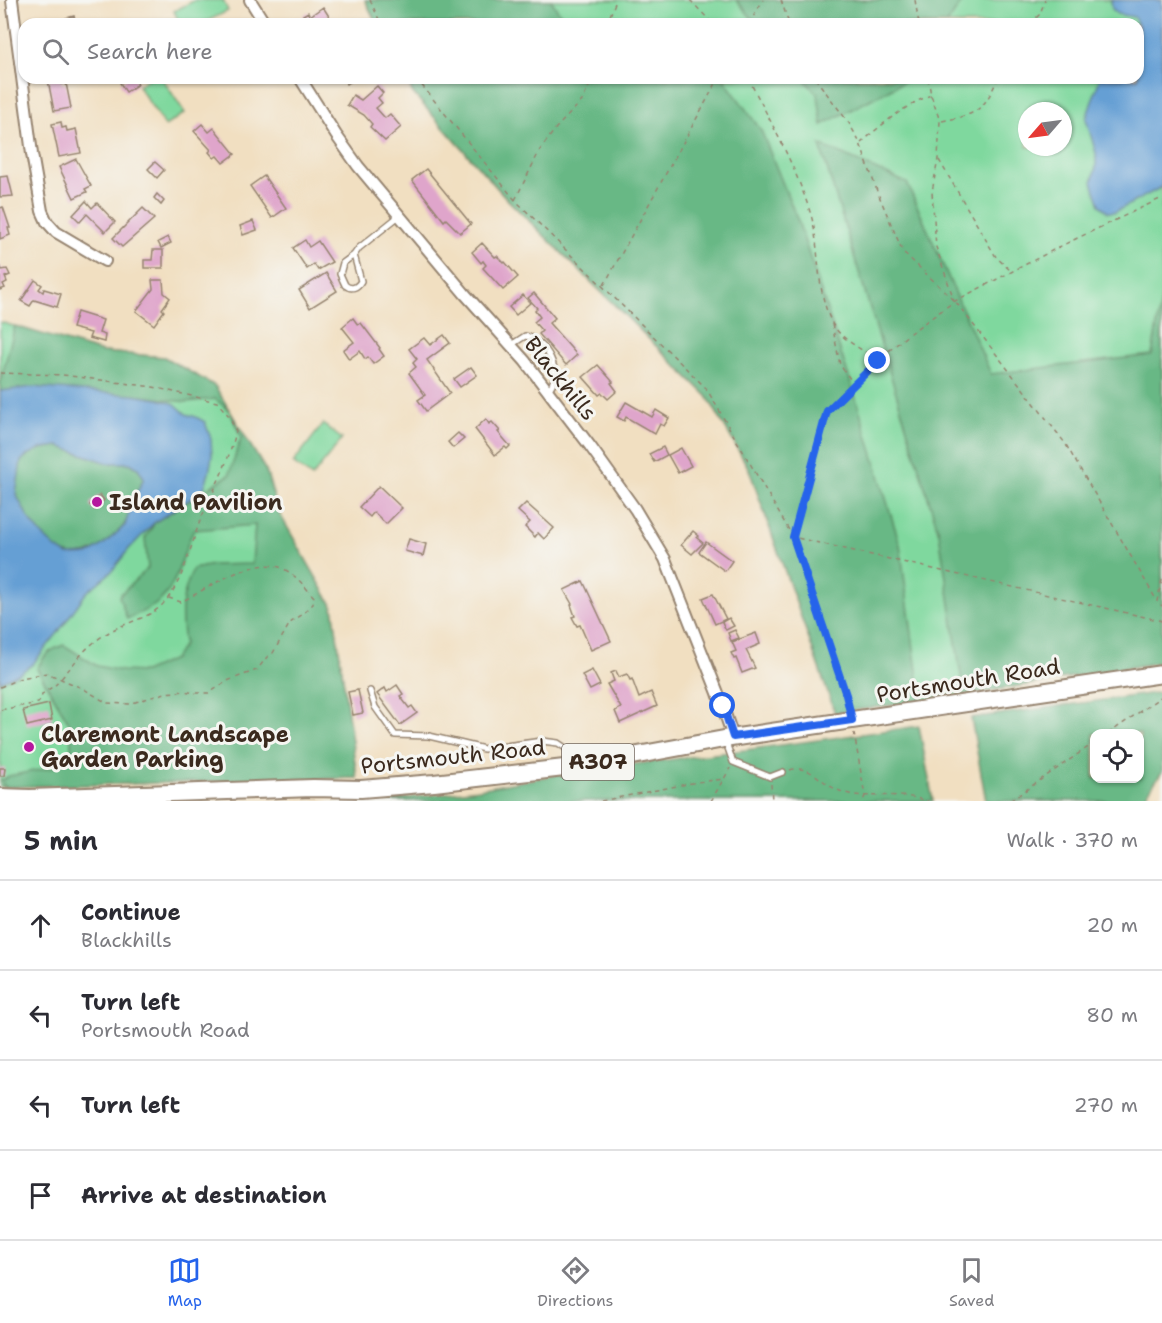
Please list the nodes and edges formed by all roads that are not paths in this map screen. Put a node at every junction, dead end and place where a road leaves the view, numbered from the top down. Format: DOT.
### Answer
graph roads {
  1 [pos="12,0"];
  2 [pos="250,0"];
  3 [pos="261,18"];
  4 [pos="18,44"];
  5 [pos="23,84"];
  6 [pos="304,84"];
  7 [pos="399,216"];
  8 [pos="354,255"];
  9 [pos="105,261"];
  10 [pos="511,346"];
  11 [pos="547,391"];
  12 [pos="1162,674"];
  13 [pos="370,691"];
  14 [pos="729,738"];
  15 [pos="573,767"];
  16 [pos="783,772"];
  17 [pos="0,797"];
  18 [pos="29,800"];
  1 -- 4 [label="street"];
  2 -- 3 [label="street"];
  5 -- 9 [label="street"];
  6 -- 7 [label="street, Blackhills"];
  7 -- 8 [label="lane"];
  7 -- 10 [label="street, Blackhills"];
  8 -- 8 [label="lane"];
  10 -- 11 [label="street, Blackhills"];
  10 -- 11 [label="lane"];
  11 -- 14 [label="street, Blackhills"];
  12 -- 14 [label="main road, Portsmouth Road / A307"];
  13 -- 15 [label="lane"];
  14 -- 15 [label="main road, Portsmouth Road / A307"];
  14 -- 16 [label="lane"];
  15 -- 18 [label="main road, Portsmouth Road / A307"];
  17 -- 18 [label="main road, A307"];
}
